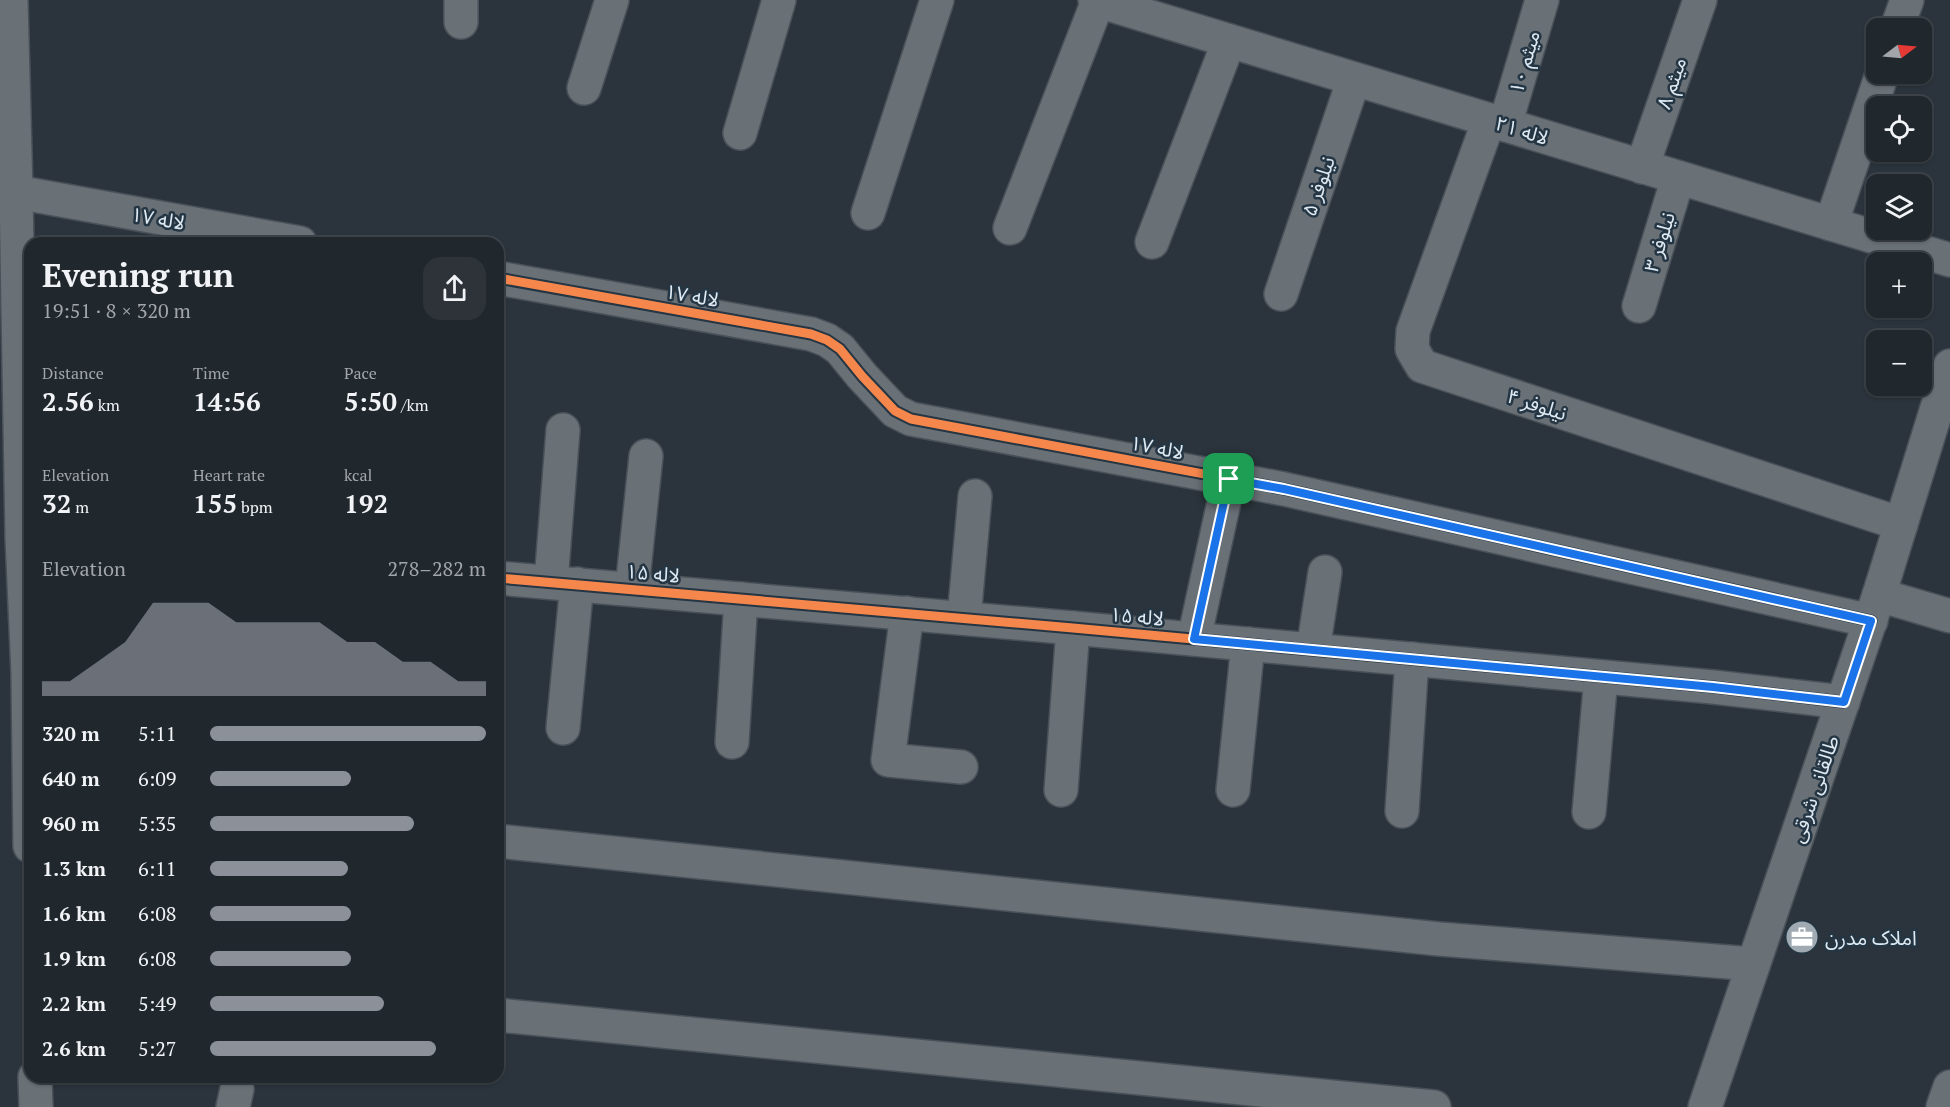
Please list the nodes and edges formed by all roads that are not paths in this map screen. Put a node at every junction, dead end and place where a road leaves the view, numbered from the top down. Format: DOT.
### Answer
graph roads {
  1 [pos="11,0"];
  2 [pos="612,0"];
  3 [pos="779,0"];
  4 [pos="937,0"];
  5 [pos="1096,0"];
  6 [pos="1542,0"];
  7 [pos="1700,0"];
  8 [pos="1906,0"];
  9 [pos="1900,18"];
  10 [pos="1229,41"];
  11 [pos="1354,79"];
  12 [pos="1879,84"];
  13 [pos="584,88"];
  14 [pos="1497,123"];
  15 [pos="740,133"];
  16 [pos="1642,166"];
  17 [pos="1678,177"];
  18 [pos="16,192"];
  19 [pos="868,213"];
  20 [pos="1831,224"];
  21 [pos="1010,228"];
  22 [pos="267,237"];
  23 [pos="1152,242"];
  24 [pos="1950,260"];
  25 [pos="504,279"];
  26 [pos="1281,294"];
  27 [pos="1639,306"];
  28 [pos="1950,366"];
  29 [pos="563,430"];
  30 [pos="646,456"];
  31 [pos="24,468"];
  32 [pos="1229,479"];
  33 [pos="975,496"];
  34 [pos="1901,524"];
  35 [pos="1325,572"];
  36 [pos="504,578"];
  37 [pos="564,583"];
  38 [pos="632,589"];
  39 [pos="741,599"];
  40 [pos="1875,608"];
  41 [pos="907,613"];
  42 [pos="1950,616"];
  43 [pos="964,618"];
  44 [pos="1073,628"];
  45 [pos="1194,639"];
  46 [pos="1248,644"];
  47 [pos="1313,650"];
  48 [pos="1412,659"];
  49 [pos="1601,677"];
  50 [pos="1844,702"];
  51 [pos="563,728"];
  52 [pos="732,742"];
  53 [pos="961,767"];
  54 [pos="1061,790"];
  55 [pos="1233,790"];
  56 [pos="1402,811"];
  57 [pos="1589,812"];
  58 [pos="504,842"];
  59 [pos="1753,964"];
  60 [pos="504,1016"];
  61 [pos="35,1083"];
  62 [pos="1950,1088"];
  63 [pos="36,1107"];
  64 [pos="1434,1107"];
  65 [pos="1705,1107"];
  66 [pos="1942,1107"];
  1 -- 18 [label="street"];
  2 -- 13 [label="street"];
  3 -- 15 [label="street"];
  4 -- 19 [label="street"];
  5 -- 10 [label="street, لاله ۲۱"];
  5 -- 21 [label="street"];
  6 -- 14 [label="street, میثم ۱۰"];
  7 -- 16 [label="street, میثم ۸"];
  8 -- 9 [label="street"];
  10 -- 11 [label="street, لاله ۲۱"];
  10 -- 23 [label="street"];
  11 -- 14 [label="street, لاله ۲۱"];
  11 -- 26 [label="street, نیلوفر ۵"];
  12 -- 20 [label="street"];
  14 -- 16 [label="street, لاله ۲۱"];
  14 -- 34 [label="street, نیلوفر ۴"];
  16 -- 17 [label="street, لاله ۲۱"];
  17 -- 20 [label="street, لاله ۲۱"];
  17 -- 27 [label="street, نیلوفر ۳"];
  18 -- 22 [label="street, لاله ۱۷"];
  18 -- 31 [label="street"];
  20 -- 24 [label="street, لاله ۲۱"];
  25 -- 32 [label="street, لاله ۱۷"];
  28 -- 34 [label="street, طالقانی شرقی"];
  29 -- 37 [label="street"];
  30 -- 38 [label="street"];
  32 -- 40 [label="street, لاله ۱۷"];
  32 -- 45 [label="street"];
  33 -- 43 [label="street"];
  34 -- 40 [label="street, طالقانی شرقی"];
  35 -- 47 [label="street"];
  36 -- 37 [label="street, لاله ۱۵"];
  37 -- 38 [label="street, لاله ۱۵"];
  37 -- 51 [label="street"];
  38 -- 39 [label="street, لاله ۱۵"];
  39 -- 41 [label="street, لاله ۱۵"];
  39 -- 52 [label="street"];
  40 -- 42 [label="street, لاله ۱۷"];
  40 -- 50 [label="street, طالقانی شرقی"];
  41 -- 43 [label="street, لاله ۱۵"];
  41 -- 53 [label="street"];
  43 -- 44 [label="street, لاله ۱۵"];
  44 -- 45 [label="street, لاله ۱۵"];
  44 -- 54 [label="street"];
  45 -- 46 [label="street, لاله ۱۵"];
  46 -- 47 [label="street, لاله ۱۵"];
  46 -- 55 [label="street"];
  47 -- 48 [label="street, لاله ۱۵"];
  48 -- 49 [label="street, لاله ۱۵"];
  48 -- 56 [label="street"];
  49 -- 50 [label="street, لاله ۱۵"];
  49 -- 57 [label="street"];
  50 -- 59 [label="street, طالقانی شرقی"];
  58 -- 59 [label="street"];
  59 -- 65 [label="street, طالقانی شرقی"];
  60 -- 64 [label="street"];
  61 -- 63 [label="street"];
  62 -- 66 [label="street"];
}
